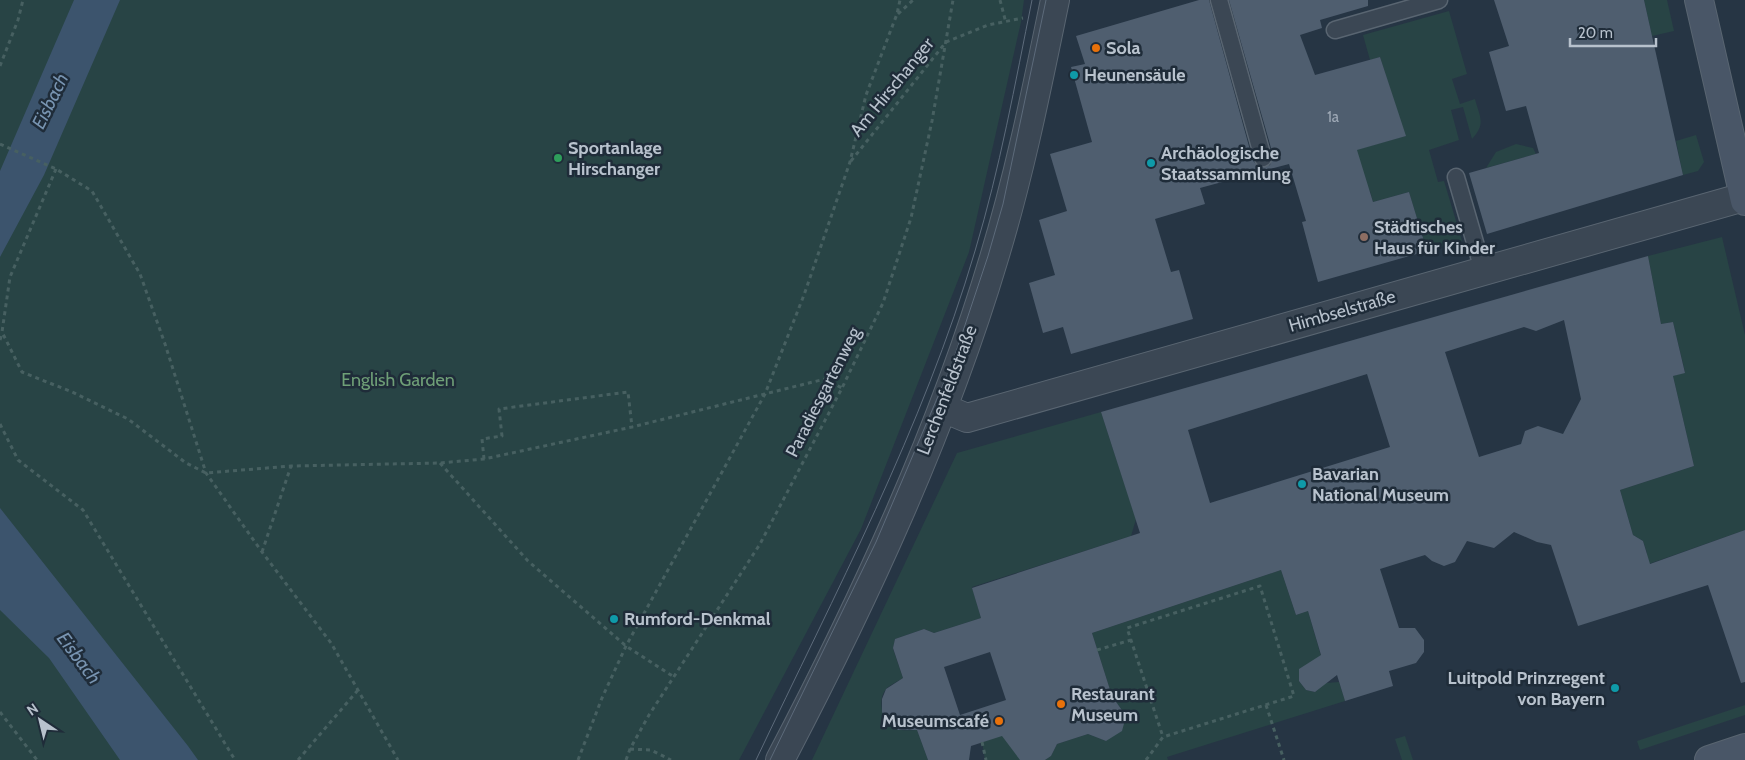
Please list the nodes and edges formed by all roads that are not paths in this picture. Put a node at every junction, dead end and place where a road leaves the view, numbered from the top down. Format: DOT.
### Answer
graph roads {
  1 [pos="1055,0"];
  2 [pos="1219,0"];
  3 [pos="1439,0"];
  4 [pos="1699,0"];
  5 [pos="1335,30"];
  6 [pos="1263,158"];
  7 [pos="1456,177"];
  8 [pos="1745,199"];
  9 [pos="1483,270"];
  10 [pos="942,408"];
  11 [pos="1745,748"];
  12 [pos="780,760"];
  13 [pos="1709,760"];
  1 -- 10 [label="street, Lerchenfeldstraße"];
  2 -- 6 [label="lane"];
  3 -- 5 [label="lane"];
  4 -- 8 [label="main road"];
  7 -- 9 [label="lane"];
  8 -- 9 [label="street, Himbselstraße"];
  9 -- 10 [label="street, Himbselstraße"];
  10 -- 12 [label="street, Lerchenfeldstraße"];
  11 -- 13 [label="main road"];
}
